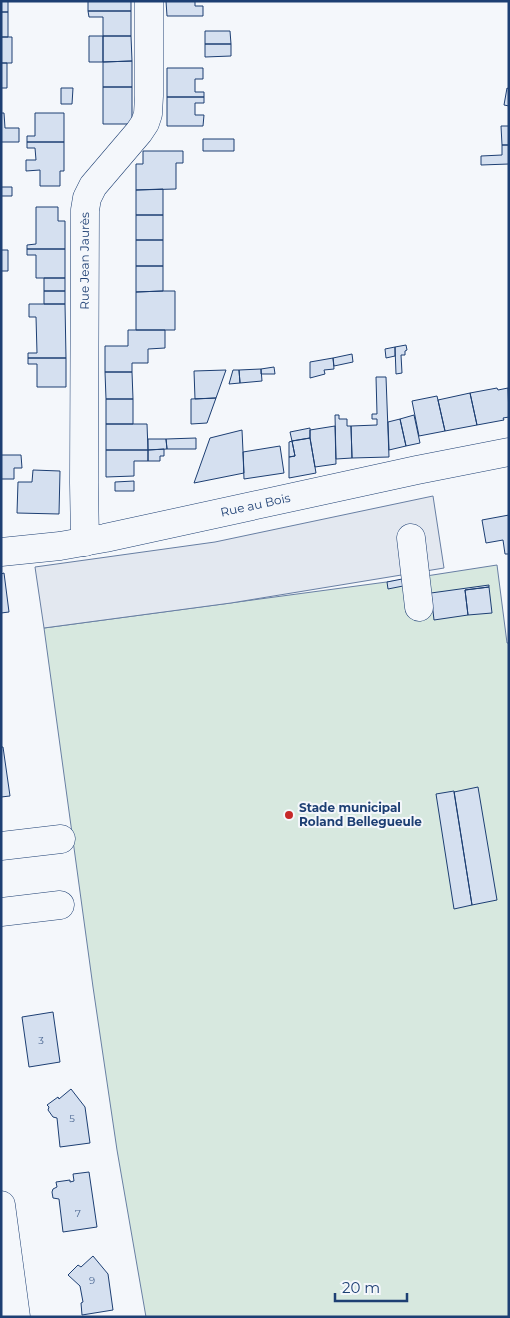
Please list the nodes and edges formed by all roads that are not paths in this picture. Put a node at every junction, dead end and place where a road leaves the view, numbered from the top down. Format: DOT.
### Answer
graph roads {
  1 [pos="149,1"];
  2 [pos="509,452"];
  3 [pos="411,538"];
  4 [pos="85,542"];
  5 [pos="1,552"];
  6 [pos="419,607"];
  7 [pos="61,839"];
  8 [pos="1,846"];
  9 [pos="60,905"];
  10 [pos="1,912"];
  11 [pos="1,1205"];
  12 [pos="16,1317"];
  1 -- 4 [label="street, Rue Jean Jaurès"];
  2 -- 4 [label="street, Rue au Bois"];
  3 -- 6 [label="street"];
  4 -- 5 [label="street, Rue au Bois"];
  7 -- 8 [label="street"];
  9 -- 10 [label="street"];
  11 -- 12 [label="street"];
}
